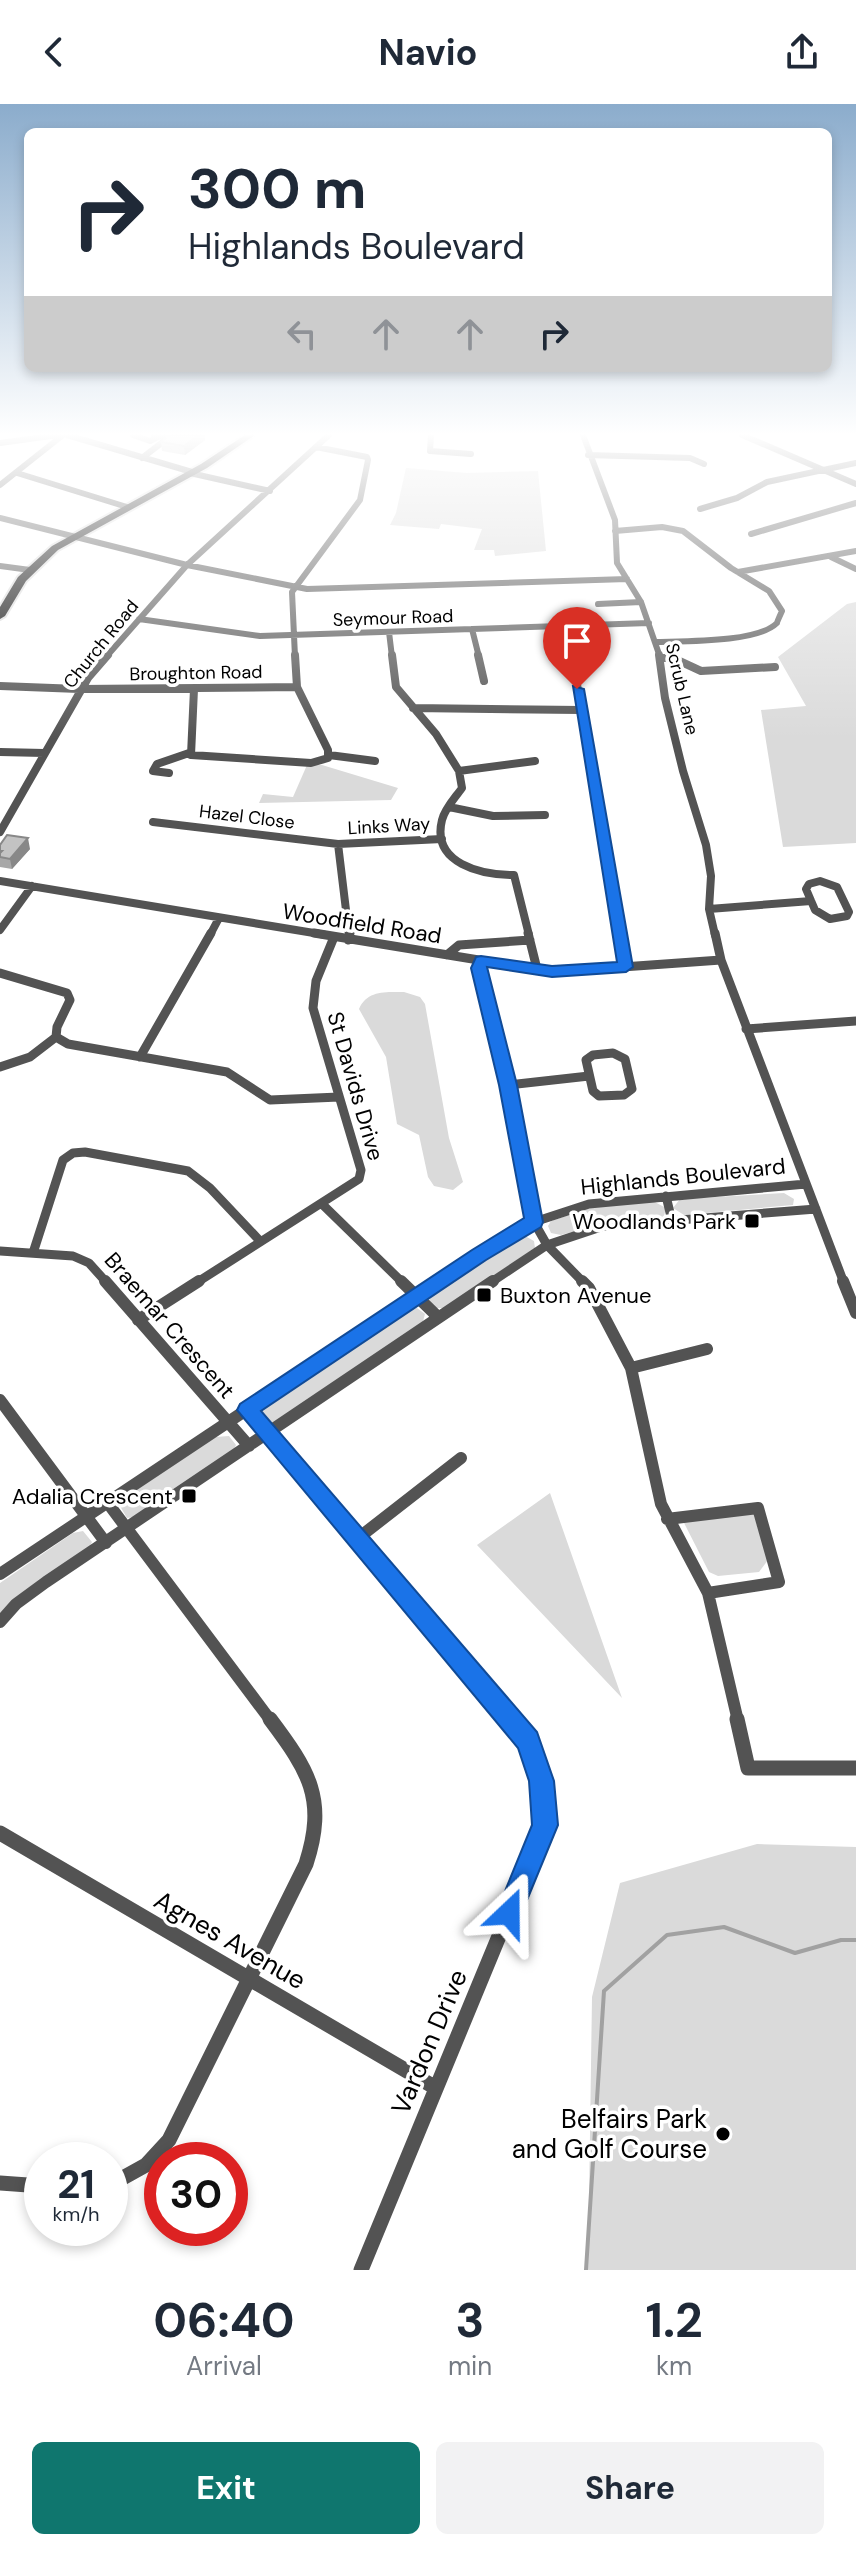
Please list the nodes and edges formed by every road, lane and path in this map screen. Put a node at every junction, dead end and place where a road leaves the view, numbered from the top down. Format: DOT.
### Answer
graph roads {
  1 [pos="75,536"];
  2 [pos="219,536"];
  3 [pos="333,536"];
  4 [pos="615,536"];
  5 [pos="689,536"];
  6 [pos="856,551"];
  7 [pos="831,557"];
  8 [pos="187,565"];
  9 [pos="0,566"];
  10 [pos="856,569"];
  11 [pos="30,570"];
  12 [pos="738,572"];
  13 [pos="627,579"];
  14 [pos="294,587"];
  15 [pos="641,602"];
  16 [pos="598,604"];
  17 [pos="0,616"];
  18 [pos="139,619"];
  19 [pos="649,623"];
  20 [pos="472,629"];
  21 [pos="389,632"];
  22 [pos="294,635"];
  23 [pos="655,642"];
  24 [pos="660,658"];
  25 [pos="574,667"];
  26 [pos="775,667"];
  27 [pos="484,681"];
  28 [pos="0,686"];
  29 [pos="297,687"];
  30 [pos="79,689"];
  31 [pos="194,689"];
  32 [pos="413,708"];
  33 [pos="581,710"];
  34 [pos="0,752"];
  35 [pos="44,753"];
  36 [pos="189,753"];
  37 [pos="329,755"];
  38 [pos="375,761"];
  39 [pos="535,761"];
  40 [pos="459,771"];
  41 [pos="169,773"];
  42 [pos="449,807"];
  43 [pos="545,815"];
  44 [pos="153,822"];
  45 [pos="0,832"];
  46 [pos="442,839"];
  47 [pos="338,844"];
  48 [pos="0,881"];
  49 [pos="32,886"];
  50 [pos="811,901"];
  51 [pos="709,909"];
  52 [pos="219,918"];
  53 [pos="0,930"];
  54 [pos="334,937"];
  55 [pos="348,940"];
  56 [pos="530,940"];
  57 [pos="447,955"];
  58 [pos="721,960"];
  59 [pos="481,961"];
  60 [pos="626,967"];
  61 [pos="537,969"];
  62 [pos="0,973"];
  63 [pos="856,1021"];
  64 [pos="746,1029"];
  65 [pos="56,1037"];
  66 [pos="140,1057"];
  67 [pos="0,1067"];
  68 [pos="589,1076"];
  69 [pos="508,1085"];
  70 [pos="339,1097"];
  71 [pos="806,1184"];
  72 [pos="666,1196"];
  73 [pos="322,1204"];
  74 [pos="816,1209"];
  75 [pos="672,1221"];
  76 [pos="534,1222"];
  77 [pos="260,1241"];
  78 [pos="547,1245"];
  79 [pos="0,1251"];
  80 [pos="33,1253"];
  81 [pos="417,1298"];
  82 [pos="856,1313"];
  83 [pos="438,1317"];
  84 [pos="138,1320"];
  85 [pos="707,1349"];
  86 [pos="631,1368"];
  87 [pos="0,1400"];
  88 [pos="247,1410"];
  89 [pos="228,1422"];
  90 [pos="266,1434"];
  91 [pos="249,1446"];
  92 [pos="461,1458"];
  93 [pos="107,1502"];
  94 [pos="86,1516"];
  95 [pos="667,1519"];
  96 [pos="128,1528"];
  97 [pos="357,1539"];
  98 [pos="106,1543"];
  99 [pos="0,1574"];
  100 [pos="708,1593"];
  101 [pos="0,1622"];
  102 [pos="856,1768"];
  103 [pos="0,1833"];
  104 [pos="249,1979"];
  105 [pos="436,2088"];
  106 [pos="128,2175"];
  107 [pos="0,2183"];
  108 [pos="24,2185"];
  109 [pos="361,2270"];
  1 -- 8 [label="street"];
  1 -- 11 [label="main road"];
  2 -- 8 [label="street, Church Road"];
  3 -- 14 [label="street"];
  4 -- 13 [label="street, Scrub Lane"];
  5 -- 12 [label="street"];
  6 -- 7 [label="street"];
  7 -- 10 [label="street"];
  7 -- 12 [label="street"];
  8 -- 14 [label="street"];
  8 -- 18 [label="street, Church Road"];
  9 -- 11 [label="street"];
  11 -- 17 [label="main road"];
  12 -- 23 [label="street"];
  13 -- 14 [label="street"];
  13 -- 15 [label="street, Scrub Lane"];
  14 -- 22 [label="street"];
  15 -- 16 [label="street"];
  15 -- 19 [label="street, Scrub Lane"];
  18 -- 22 [label="street, Seymour Road"];
  18 -- 30 [label="street, Church Road"];
  19 -- 20 [label="street, Seymour Road"];
  19 -- 23 [label="street, Scrub Lane"];
  20 -- 21 [label="street, Seymour Road"];
  20 -- 27 [label="street"];
  21 -- 22 [label="street, Seymour Road"];
  21 -- 32 [label="street"];
  22 -- 29 [label="street"];
  23 -- 24 [label="street, Scrub Lane"];
  24 -- 26 [label="street"];
  24 -- 51 [label="street, Scrub Lane"];
  25 -- 33 [label="street"];
  28 -- 30 [label="street, Broughton Road"];
  29 -- 31 [label="street, Broughton Road"];
  29 -- 37 [label="street"];
  30 -- 31 [label="street, Broughton Road"];
  30 -- 35 [label="street, Church Road"];
  31 -- 36 [label="street"];
  32 -- 33 [label="street"];
  32 -- 40 [label="street"];
  33 -- 60 [label="street"];
  34 -- 35 [label="street"];
  35 -- 45 [label="street, Church Road"];
  36 -- 37 [label="street"];
  36 -- 41 [label="street"];
  37 -- 38 [label="street"];
  39 -- 40 [label="street"];
  40 -- 42 [label="street"];
  42 -- 43 [label="street"];
  42 -- 46 [label="street"];
  44 -- 47 [label="street, Hazel Close"];
  46 -- 47 [label="street, Links Way"];
  46 -- 56 [label="street"];
  47 -- 55 [label="street"];
  48 -- 49 [label="street, Woodfield Road"];
  49 -- 52 [label="street, Woodfield Road"];
  49 -- 53 [label="street"];
  50 -- 50 [label="street"];
  50 -- 51 [label="street"];
  51 -- 58 [label="street, Scrub Lane"];
  52 -- 54 [label="street, Woodfield Road"];
  52 -- 66 [label="street"];
  54 -- 55 [label="street, Woodfield Road"];
  54 -- 70 [label="street, St Davids Drive"];
  55 -- 57 [label="street, Woodfield Road"];
  56 -- 57 [label="street"];
  56 -- 61 [label="street"];
  57 -- 59 [label="street, Woodfield Road"];
  58 -- 60 [label="street, Woodfield Road"];
  58 -- 64 [label="street"];
  59 -- 61 [label="street, Woodfield Road"];
  59 -- 69 [label="street"];
  60 -- 61 [label="street, Woodfield Road"];
  62 -- 65 [label="street"];
  63 -- 64 [label="street"];
  64 -- 71 [label="street"];
  65 -- 66 [label="street"];
  65 -- 67 [label="street"];
  66 -- 70 [label="street"];
  68 -- 68 [label="street"];
  68 -- 69 [label="street"];
  69 -- 76 [label="street"];
  70 -- 73 [label="street, St Davids Drive"];
  71 -- 72 [label="street, Highlands Boulevard"];
  71 -- 74 [label="street"];
  72 -- 75 [label="street"];
  72 -- 76 [label="street, Highlands Boulevard"];
  73 -- 77 [label="street, St Davids Drive"];
  73 -- 81 [label="street"];
  74 -- 75 [label="street, Highlands Boulevard"];
  74 -- 82 [label="street"];
  75 -- 78 [label="street, Highlands Boulevard"];
  76 -- 78 [label="street"];
  76 -- 81 [label="street, Highlands Boulevard"];
  77 -- 80 [label="street"];
  77 -- 84 [label="street, St Davids Drive"];
  78 -- 83 [label="street, Highlands Boulevard"];
  78 -- 86 [label="street"];
  79 -- 80 [label="street, Braemar Crescent"];
  80 -- 84 [label="street, Braemar Crescent"];
  81 -- 83 [label="street"];
  81 -- 88 [label="street, Highlands Boulevard"];
  83 -- 90 [label="street, Highlands Boulevard"];
  84 -- 89 [label="street, Braemar Crescent"];
  85 -- 86 [label="street"];
  86 -- 95 [label="street"];
  87 -- 94 [label="street"];
  88 -- 89 [label="street, Highlands Boulevard"];
  88 -- 90 [label="street, Vardon Drive"];
  89 -- 91 [label="street, Braemar Crescent"];
  89 -- 93 [label="street, Highlands Boulevard"];
  90 -- 91 [label="street, Highlands Boulevard"];
  90 -- 97 [label="street, Vardon Drive"];
  91 -- 96 [label="street, Highlands Boulevard"];
  92 -- 97 [label="street"];
  93 -- 94 [label="street, Highlands Boulevard"];
  93 -- 96 [label="street"];
  94 -- 98 [label="street"];
  94 -- 99 [label="street, Highlands Boulevard"];
  95 -- 100 [label="street"];
  95 -- 100 [label="street"];
  96 -- 98 [label="street, Highlands Boulevard"];
  96 -- 104 [label="street"];
  97 -- 105 [label="street, Vardon Drive"];
  98 -- 101 [label="street, Highlands Boulevard"];
  100 -- 102 [label="street"];
  103 -- 104 [label="street, Agnes Avenue"];
  104 -- 105 [label="street, Agnes Avenue"];
  104 -- 106 [label="street"];
  105 -- 109 [label="street, Vardon Drive"];
  107 -- 108 [label="street"];
}
